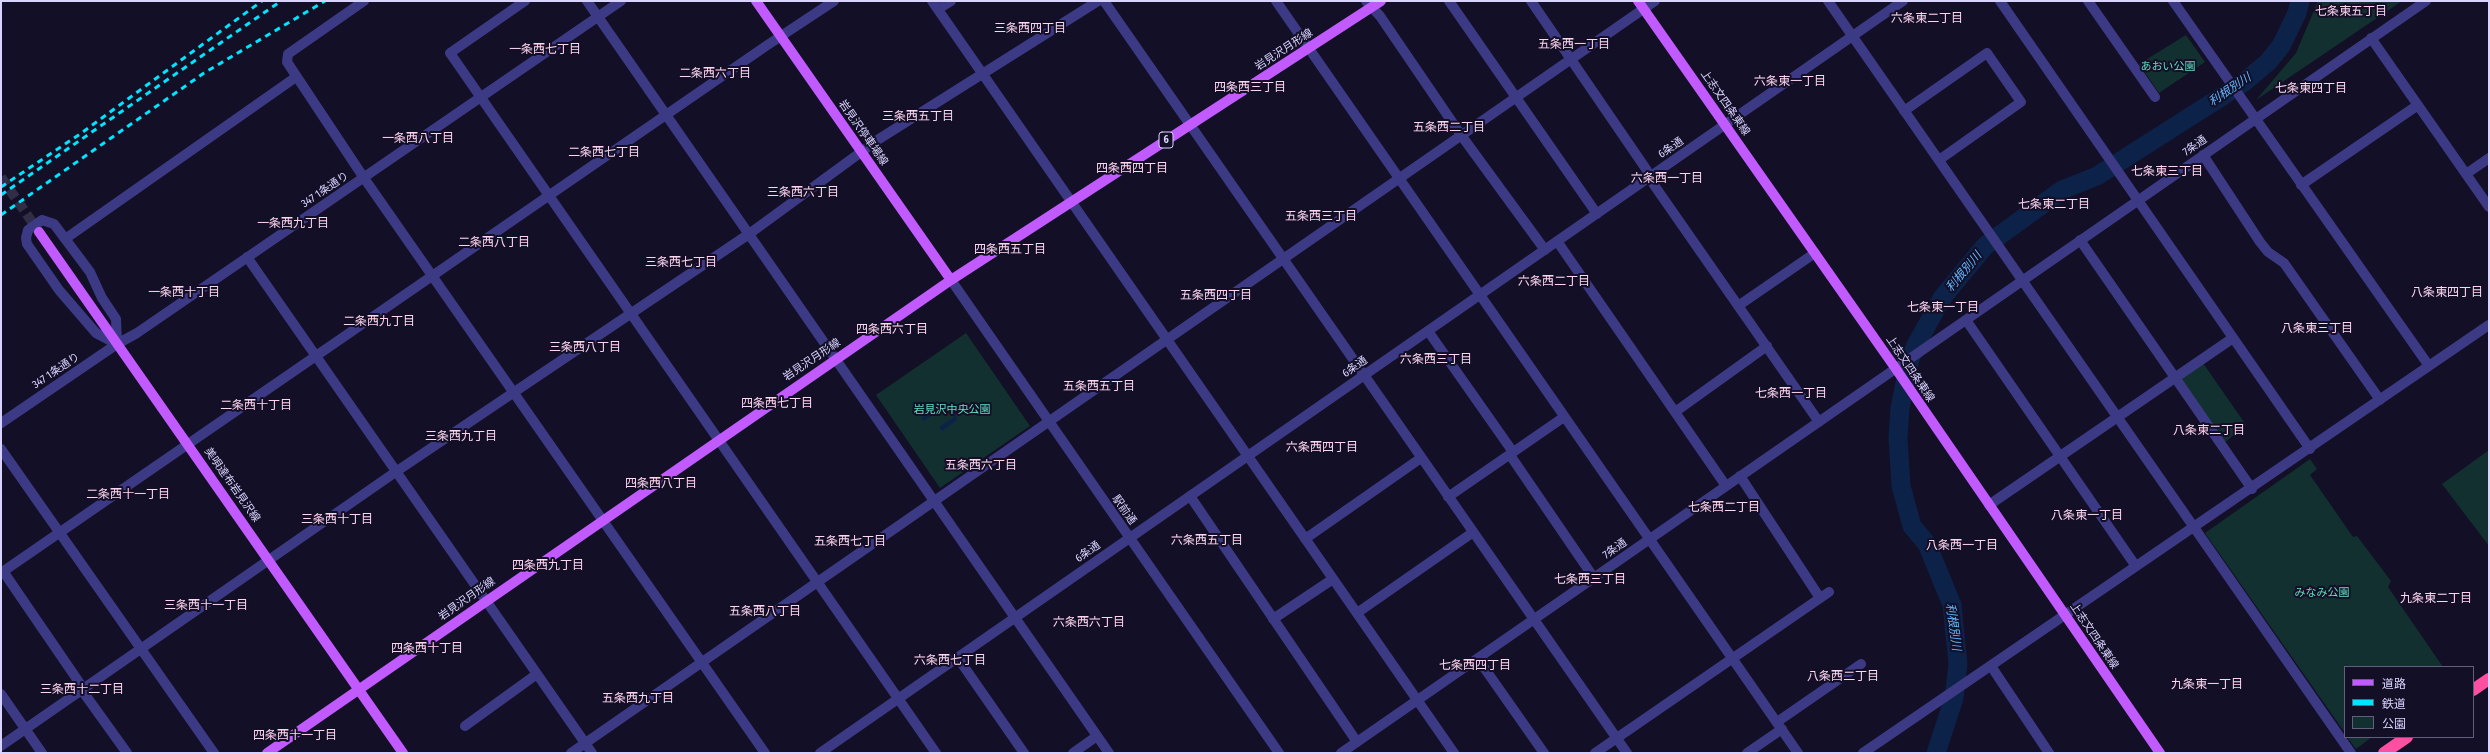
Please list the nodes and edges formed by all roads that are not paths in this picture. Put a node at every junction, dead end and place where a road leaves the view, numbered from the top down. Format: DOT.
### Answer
graph roads {
  1 [pos="364,1"];
  2 [pos="525,1"];
  3 [pos="587,1"];
  4 [pos="621,1"];
  5 [pos="756,1"];
  6 [pos="834,1"];
  7 [pos="951,1"];
  8 [pos="1098,1"];
  9 [pos="1104,1"];
  10 [pos="1276,1"];
  11 [pos="1381,1"];
  12 [pos="1449,1"];
  13 [pos="1531,1"];
  14 [pos="1655,1"];
  15 [pos="1828,1"];
  16 [pos="1903,1"];
  17 [pos="2000,1"];
  18 [pos="2088,1"];
  19 [pos="2173,1"];
  20 [pos="2426,1"];
  21 [pos="1369,4"];
  22 [pos="935,5"];
  23 [pos="1641,5"];
  24 [pos="598,17"];
  25 [pos="780,36"];
  26 [pos="1853,37"];
  27 [pos="2371,38"];
  28 [pos="1309,48"];
  29 [pos="1571,59"];
  30 [pos="984,74"];
  31 [pos="296,77"];
  32 [pos="480,97"];
  33 [pos="1516,97"];
  34 [pos="2155,97"];
  35 [pos="2418,105"];
  36 [pos="1904,111"];
  37 [pos="666,115"];
  38 [pos="2255,119"];
  39 [pos="1191,124"];
  40 [pos="1726,125"];
  41 [pos="1461,135"];
  42 [pos="863,153"];
  43 [pos="2203,155"];
  44 [pos="2489,158"];
  45 [pos="1939,160"];
  46 [pos="2466,174"];
  47 [pos="1650,177"];
  48 [pos="364,178"];
  49 [pos="1400,178"];
  50 [pos="2301,185"];
  51 [pos="549,194"];
  52 [pos="2138,200"];
  53 [pos="1071,202"];
  54 [pos="2489,207"];
  55 [pos="1597,214"];
  56 [pos="39,232"];
  57 [pos="749,234"];
  58 [pos="65,239"];
  59 [pos="2080,240"];
  60 [pos="1557,241"];
  61 [pos="1545,250"];
  62 [pos="1815,253"];
  63 [pos="247,257"];
  64 [pos="1283,258"];
  65 [pos="433,275"];
  66 [pos="950,280"];
  67 [pos="2022,281"];
  68 [pos="1481,295"];
  69 [pos="1738,306"];
  70 [pos="631,314"];
  71 [pos="1963,323"];
  72 [pos="2489,325"];
  73 [pos="1428,331"];
  74 [pos="2233,338"];
  75 [pos="1167,339"];
  76 [pos="117,344"];
  77 [pos="1767,346"];
  78 [pos="316,356"];
  79 [pos="835,359"];
  80 [pos="1899,366"];
  81 [pos="2429,366"];
  82 [pos="1364,376"];
  83 [pos="2175,378"];
  84 [pos="514,392"];
  85 [pos="2380,400"];
  86 [pos="1675,412"];
  87 [pos="1564,417"];
  88 [pos="2118,417"];
  89 [pos="1048,422"];
  90 [pos="1819,422"];
  91 [pos="1,423"];
  92 [pos="719,438"];
  93 [pos="188,443"];
  94 [pos="1,449"];
  95 [pos="2310,449"];
  96 [pos="1512,454"];
  97 [pos="1248,456"];
  98 [pos="2061,456"];
  99 [pos="1421,458"];
  100 [pos="397,471"];
  101 [pos="1740,476"];
  102 [pos="1726,486"];
  103 [pos="2252,489"];
  104 [pos="1190,496"];
  105 [pos="1448,497"];
  106 [pos="934,500"];
  107 [pos="1989,505"];
  108 [pos="603,520"];
  109 [pos="2194,525"];
  110 [pos="60,532"];
  111 [pos="1472,533"];
  112 [pos="1128,538"];
  113 [pos="1651,538"];
  114 [pos="1305,539"];
  115 [pos="269,559"];
  116 [pos="2135,565"];
  117 [pos="2,572"];
  118 [pos="1594,578"];
  119 [pos="1332,579"];
  120 [pos="818,581"];
  121 [pos="1829,592"];
  122 [pos="1820,598"];
  123 [pos="487,600"];
  124 [pos="1357,613"];
  125 [pos="2065,614"];
  126 [pos="1016,617"];
  127 [pos="1273,619"];
  128 [pos="1534,620"];
  129 [pos="140,649"];
  130 [pos="958,658"];
  131 [pos="1732,658"];
  132 [pos="1478,659"];
  133 [pos="702,662"];
  134 [pos="1861,664"];
  135 [pos="1991,666"];
  136 [pos="537,674"];
  137 [pos="2489,679"];
  138 [pos="359,688"];
  139 [pos="82,689"];
  140 [pos="2474,689"];
  141 [pos="1,694"];
  142 [pos="898,699"];
  143 [pos="1418,700"];
  144 [pos="1779,725"];
  145 [pos="465,726"];
  146 [pos="26,729"];
  147 [pos="1097,736"];
  148 [pos="1616,738"];
  149 [pos="2406,738"];
  150 [pos="1357,742"];
  151 [pos="585,743"];
  152 [pos="1,746"];
  153 [pos="42,753"];
  154 [pos="127,753"];
  155 [pos="214,753"];
  156 [pos="267,753"];
  157 [pos="403,753"];
  158 [pos="571,753"];
  159 [pos="592,753"];
  160 [pos="765,753"];
  161 [pos="820,753"];
  162 [pos="936,753"];
  163 [pos="1024,753"];
  164 [pos="1073,753"];
  165 [pos="1109,753"];
  166 [pos="1279,753"];
  167 [pos="1341,753"];
  168 [pos="1454,753"];
  169 [pos="1544,753"];
  170 [pos="1595,753"];
  171 [pos="1627,753"];
  172 [pos="1746,753"];
  173 [pos="1798,753"];
  174 [pos="1863,753"];
  175 [pos="2049,753"];
  176 [pos="2160,753"];
  177 [pos="2351,753"];
  178 [pos="2384,753"];
  1 -- 31 [label="street"];
  2 -- 32 [label="street"];
  3 -- 24 [label="street"];
  4 -- 24 [label="street, 347 1条通り"];
  5 -- 25 [label="main road, 岩見沢停車場線"];
  6 -- 25 [label="street"];
  7 -- 22 [label="street"];
  8 -- 30 [label="street"];
  9 -- 39 [label="street"];
  10 -- 28 [label="street"];
  11 -- 21 [label="main road, 岩見沢月形線 / 6"];
  12 -- 33 [label="street"];
  13 -- 29 [label="street"];
  14 -- 23 [label="street"];
  15 -- 26 [label="street"];
  16 -- 26 [label="street, 6条通"];
  17 -- 52 [label="street"];
  18 -- 34 [label="street"];
  19 -- 38 [label="street"];
  20 -- 27 [label="street, 7条通"];
  21 -- 28 [label="main road, 岩見沢月形線 / 6"];
  21 -- 41 [label="street"];
  22 -- 30 [label="street"];
  23 -- 29 [label="street"];
  23 -- 40 [label="main road, 上志文四条東線"];
  24 -- 32 [label="street, 347 1条通り"];
  24 -- 37 [label="street"];
  25 -- 37 [label="street"];
  25 -- 42 [label="main road, 岩見沢停車場線"];
  26 -- 36 [label="street"];
  26 -- 40 [label="street, 6条通"];
  27 -- 35 [label="street"];
  27 -- 38 [label="street, 7条通"];
  28 -- 39 [label="main road, 岩見沢月形線 / 6"];
  28 -- 49 [label="street"];
  29 -- 33 [label="street"];
  29 -- 47 [label="street"];
  30 -- 42 [label="street"];
  30 -- 53 [label="street"];
  31 -- 48 [label="street"];
  31 -- 58 [label="street"];
  32 -- 48 [label="street, 347 1条通り"];
  32 -- 51 [label="street"];
  33 -- 41 [label="street"];
  33 -- 55 [label="street"];
  35 -- 46 [label="street"];
  35 -- 50 [label="street"];
  36 -- 45 [label="street"];
  36 -- 45 [label="street"];
  37 -- 51 [label="street"];
  37 -- 57 [label="street"];
  38 -- 43 [label="street, 7条通"];
  38 -- 50 [label="street"];
  39 -- 53 [label="main road, 岩見沢月形線 / 6"];
  39 -- 64 [label="street"];
  40 -- 47 [label="street, 6条通"];
  40 -- 62 [label="main road, 上志文四条東線"];
  41 -- 49 [label="street"];
  41 -- 61 [label="street"];
  42 -- 57 [label="street"];
  42 -- 66 [label="main road, 岩見沢停車場線"];
  43 -- 52 [label="street, 7条通"];
  43 -- 85 [label="street"];
  44 -- 46 [label="street"];
  45 -- 67 [label="street"];
  46 -- 54 [label="street"];
  47 -- 55 [label="street, 6条通"];
  47 -- 69 [label="street"];
  48 -- 63 [label="street, 347 1条通り"];
  48 -- 65 [label="street"];
  49 -- 64 [label="street"];
  49 -- 68 [label="street"];
  50 -- 81 [label="street"];
  51 -- 65 [label="street"];
  51 -- 70 [label="street"];
  52 -- 59 [label="street, 7条通"];
  52 -- 74 [label="street"];
  53 -- 66 [label="main road, 岩見沢月形線 / 6"];
  53 -- 75 [label="street"];
  55 -- 60 [label="street, 6条通"];
  56 -- 76 [label="main road, 美唄達布岩見沢線"];
  57 -- 70 [label="street"];
  57 -- 79 [label="street"];
  58 -- 76 [label="street"];
  58 -- 76 [label="street"];
  59 -- 67 [label="street, 7条通"];
  59 -- 83 [label="street"];
  60 -- 61 [label="street, 6条通"];
  60 -- 86 [label="street"];
  61 -- 68 [label="street, 6条通"];
  62 -- 69 [label="street"];
  62 -- 80 [label="main road, 上志文四条東線"];
  63 -- 76 [label="street, 347 1条通り"];
  63 -- 78 [label="street"];
  64 -- 75 [label="street"];
  64 -- 82 [label="street"];
  65 -- 78 [label="street"];
  65 -- 84 [label="street"];
  66 -- 79 [label="main road, 岩見沢月形線 / 6"];
  66 -- 89 [label="street, 駅前通"];
  67 -- 71 [label="street, 7条通"];
  67 -- 88 [label="street"];
  68 -- 73 [label="street, 6条通"];
  68 -- 87 [label="street"];
  69 -- 77 [label="street"];
  70 -- 84 [label="street"];
  70 -- 92 [label="street"];
  71 -- 80 [label="street, 7条通"];
  71 -- 98 [label="street"];
  72 -- 81 [label="street"];
  73 -- 82 [label="street, 6条通"];
  73 -- 96 [label="street"];
  74 -- 83 [label="street"];
  74 -- 95 [label="street"];
  75 -- 89 [label="street"];
  75 -- 97 [label="street"];
  76 -- 91 [label="street, 347 1条通り"];
  76 -- 93 [label="main road, 美唄達布岩見沢線"];
  77 -- 86 [label="street"];
  77 -- 90 [label="street"];
  78 -- 93 [label="street"];
  78 -- 100 [label="street"];
  79 -- 92 [label="main road, 岩見沢月形線 / 6"];
  79 -- 106 [label="street"];
  80 -- 90 [label="street, 7条通"];
  80 -- 107 [label="main road, 上志文四条東線"];
  81 -- 85 [label="street"];
  82 -- 97 [label="street, 6条通"];
  82 -- 99 [label="street"];
  83 -- 88 [label="street"];
  83 -- 103 [label="street"];
  84 -- 100 [label="street"];
  84 -- 108 [label="street"];
  85 -- 95 [label="street"];
  86 -- 102 [label="street"];
  87 -- 96 [label="street"];
  87 -- 113 [label="street"];
  88 -- 98 [label="street"];
  88 -- 109 [label="street"];
  89 -- 106 [label="street"];
  89 -- 112 [label="street, 駅前通"];
  90 -- 101 [label="street, 7条通"];
  92 -- 108 [label="main road, 岩見沢月形線 / 6"];
  92 -- 120 [label="street"];
  93 -- 110 [label="street"];
  93 -- 115 [label="main road, 美唄達布岩見沢線"];
  94 -- 110 [label="street"];
  95 -- 103 [label="street"];
  96 -- 105 [label="street"];
  96 -- 118 [label="street"];
  97 -- 104 [label="street, 6条通"];
  97 -- 114 [label="street"];
  98 -- 107 [label="street"];
  98 -- 116 [label="street"];
  99 -- 105 [label="street"];
  99 -- 114 [label="street"];
  100 -- 115 [label="street"];
  100 -- 123 [label="street"];
  101 -- 102 [label="street, 7条通"];
  101 -- 122 [label="street"];
  102 -- 113 [label="street, 7条通"];
  103 -- 109 [label="street"];
  104 -- 112 [label="street, 6条通"];
  104 -- 127 [label="street"];
  105 -- 111 [label="street"];
  106 -- 120 [label="street"];
  106 -- 126 [label="street"];
  107 -- 125 [label="main road, 上志文四条東線"];
  108 -- 123 [label="main road, 岩見沢月形線 / 6"];
  108 -- 133 [label="street"];
  109 -- 116 [label="street"];
  109 -- 177 [label="street"];
  110 -- 117 [label="street"];
  110 -- 129 [label="street"];
  111 -- 124 [label="street"];
  111 -- 128 [label="street"];
  112 -- 126 [label="street, 6条通"];
  112 -- 166 [label="street, 駅前通"];
  113 -- 118 [label="street, 7条通"];
  113 -- 131 [label="street"];
  114 -- 119 [label="street"];
  115 -- 129 [label="street"];
  115 -- 138 [label="main road, 美唄達布岩見沢線"];
  116 -- 125 [label="street"];
  117 -- 139 [label="street"];
  118 -- 128 [label="street, 7条通"];
  119 -- 124 [label="street"];
  119 -- 127 [label="street"];
  120 -- 133 [label="street"];
  120 -- 142 [label="street"];
  121 -- 122 [label="street"];
  122 -- 131 [label="street"];
  123 -- 136 [label="street"];
  123 -- 138 [label="main road, 岩見沢月形線 / 6"];
  124 -- 143 [label="street"];
  125 -- 135 [label="street"];
  125 -- 176 [label="main road, 上志文四条東線"];
  126 -- 130 [label="street, 6条通"];
  126 -- 147 [label="street"];
  127 -- 150 [label="street"];
  128 -- 132 [label="street, 7条通"];
  128 -- 148 [label="street"];
  129 -- 139 [label="street"];
  129 -- 155 [label="street"];
  130 -- 142 [label="street, 6条通"];
  130 -- 163 [label="street"];
  131 -- 144 [label="street"];
  131 -- 148 [label="street"];
  132 -- 143 [label="street, 7条通"];
  132 -- 169 [label="street"];
  133 -- 151 [label="street"];
  133 -- 160 [label="street"];
  134 -- 144 [label="street"];
  135 -- 174 [label="street"];
  135 -- 175 [label="street"];
  136 -- 145 [label="street"];
  136 -- 151 [label="street"];
  137 -- 140 [label="highway"];
  138 -- 156 [label="main road, 岩見沢月形線 / 6"];
  138 -- 157 [label="main road, 美唄達布岩見沢線"];
  139 -- 146 [label="street"];
  139 -- 154 [label="street"];
  141 -- 146 [label="street"];
  142 -- 161 [label="street, 6条通"];
  142 -- 162 [label="street"];
  143 -- 150 [label="street, 7条通"];
  143 -- 168 [label="street"];
  144 -- 172 [label="street"];
  144 -- 173 [label="street"];
  146 -- 152 [label="street"];
  146 -- 153 [label="street"];
  147 -- 164 [label="street"];
  147 -- 165 [label="street"];
  148 -- 170 [label="street"];
  148 -- 171 [label="street"];
  149 -- 178 [label="highway"];
  150 -- 167 [label="street, 7条通"];
  151 -- 158 [label="street"];
  151 -- 159 [label="street"];
}
